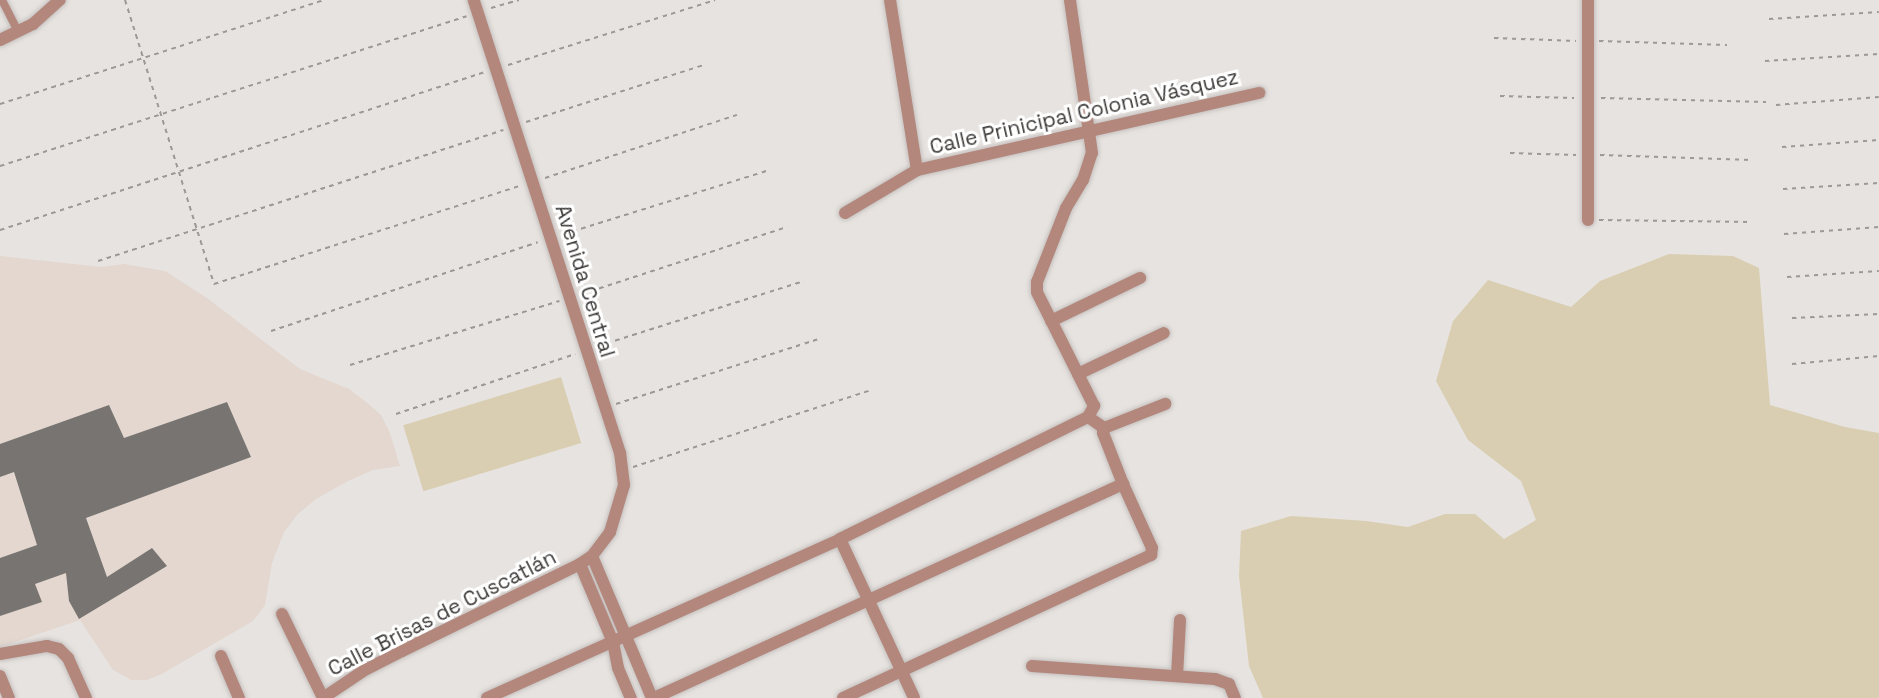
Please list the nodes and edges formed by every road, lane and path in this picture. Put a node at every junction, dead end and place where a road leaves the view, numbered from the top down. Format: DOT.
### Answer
graph roads {
  1 [pos="2,0"];
  2 [pos="60,0"];
  3 [pos="125,0"];
  4 [pos="324,0"];
  5 [pos="474,0"];
  6 [pos="519,0"];
  7 [pos="715,0"];
  8 [pos="890,0"];
  9 [pos="1070,0"];
  10 [pos="1588,0"];
  11 [pos="478,12"];
  12 [pos="1879,12"];
  13 [pos="1769,18"];
  14 [pos="18,32"];
  15 [pos="1494,38"];
  16 [pos="0,40"];
  17 [pos="1588,41"];
  18 [pos="1727,45"];
  19 [pos="1879,54"];
  20 [pos="143,57"];
  21 [pos="1765,61"];
  22 [pos="704,65"];
  23 [pos="497,68"];
  24 [pos="1259,93"];
  25 [pos="1500,96"];
  26 [pos="1879,97"];
  27 [pos="1588,98"];
  28 [pos="1766,102"];
  29 [pos="0,104"];
  30 [pos="1776,105"];
  31 [pos="161,113"];
  32 [pos="736,115"];
  33 [pos="516,125"];
  34 [pos="1088,133"];
  35 [pos="1879,141"];
  36 [pos="1782,147"];
  37 [pos="1510,153"];
  38 [pos="1588,155"];
  39 [pos="1752,160"];
  40 [pos="0,166"];
  41 [pos="769,170"];
  42 [pos="917,170"];
  43 [pos="179,171"];
  44 [pos="534,182"];
  45 [pos="1879,183"];
  46 [pos="1783,189"];
  47 [pos="845,213"];
  48 [pos="1588,220"];
  49 [pos="1751,222"];
  50 [pos="787,227"];
  51 [pos="1879,227"];
  52 [pos="197,229"];
  53 [pos="0,230"];
  54 [pos="1784,234"];
  55 [pos="552,238"];
  56 [pos="98,261"];
  57 [pos="1879,271"];
  58 [pos="1787,277"];
  59 [pos="1140,278"];
  60 [pos="804,281"];
  61 [pos="571,298"];
  62 [pos="1879,314"];
  63 [pos="1792,318"];
  64 [pos="1051,321"];
  65 [pos="271,331"];
  66 [pos="1164,333"];
  67 [pos="818,339"];
  68 [pos="586,350"];
  69 [pos="1879,356"];
  70 [pos="1792,364"];
  71 [pos="350,365"];
  72 [pos="1078,374"];
  73 [pos="871,390"];
  74 [pos="1165,404"];
  75 [pos="605,407"];
  76 [pos="396,414"];
  77 [pos="1088,417"];
  78 [pos="1104,428"];
  79 [pos="622,471"];
  80 [pos="1123,484"];
  81 [pos="840,539"];
  82 [pos="592,556"];
  83 [pos="580,564"];
  84 [pos="870,600"];
  85 [pos="282,614"];
  86 [pos="1180,620"];
  87 [pos="626,636"];
  88 [pos="613,642"];
  89 [pos="0,654"];
  90 [pos="221,656"];
  91 [pos="1032,666"];
  92 [pos="902,672"];
  93 [pos="0,676"];
  94 [pos="1177,676"];
  95 [pos="9,698"];
  96 [pos="86,698"];
  97 [pos="239,698"];
  98 [pos="323,698"];
  99 [pos="487,698"];
  100 [pos="631,698"];
  101 [pos="653,698"];
  102 [pos="843,698"];
  103 [pos="914,698"];
  104 [pos="1235,698"];
  1 -- 14 [label="lane"];
  2 -- 14 [label="street"];
  3 -- 20 [label="path"];
  4 -- 20 [label="path"];
  5 -- 11 [label="street, Avenida Central"];
  6 -- 11 [label="path"];
  7 -- 23 [label="path"];
  8 -- 42 [label="street"];
  9 -- 34 [label="street"];
  10 -- 17 [label="street"];
  11 -- 23 [label="street, Avenida Central"];
  11 -- 31 [label="path"];
  12 -- 13 [label="path"];
  14 -- 16 [label="street"];
  15 -- 17 [label="path"];
  17 -- 18 [label="path"];
  17 -- 27 [label="street"];
  19 -- 21 [label="path"];
  20 -- 29 [label="path"];
  20 -- 31 [label="path"];
  22 -- 33 [label="path"];
  23 -- 33 [label="street, Avenida Central"];
  23 -- 43 [label="path"];
  24 -- 34 [label="street, Calle Prinicipal Colonia Vásquez"];
  25 -- 27 [label="path"];
  26 -- 30 [label="path"];
  27 -- 28 [label="path"];
  27 -- 38 [label="street"];
  31 -- 40 [label="path"];
  31 -- 43 [label="path"];
  32 -- 44 [label="path"];
  33 -- 44 [label="street, Avenida Central"];
  33 -- 52 [label="path"];
  34 -- 42 [label="street, Calle Prinicipal Colonia Vásquez"];
  34 -- 64 [label="street"];
  35 -- 36 [label="path"];
  37 -- 38 [label="path"];
  38 -- 39 [label="path"];
  38 -- 48 [label="street"];
  41 -- 55 [label="path"];
  42 -- 47 [label="street, Calle Prinicipal Colonia Vásquez"];
  43 -- 52 [label="path"];
  43 -- 53 [label="path"];
  44 -- 52 [label="path"];
  44 -- 55 [label="street, Avenida Central"];
  45 -- 46 [label="path"];
  48 -- 49 [label="path"];
  50 -- 61 [label="path"];
  51 -- 54 [label="path"];
  52 -- 56 [label="path"];
  55 -- 61 [label="street, Avenida Central"];
  55 -- 65 [label="path"];
  57 -- 58 [label="path"];
  59 -- 64 [label="street"];
  60 -- 68 [label="path"];
  61 -- 68 [label="street, Avenida Central"];
  61 -- 71 [label="path"];
  62 -- 63 [label="path"];
  64 -- 72 [label="street"];
  66 -- 72 [label="street"];
  67 -- 75 [label="path"];
  68 -- 75 [label="street, Avenida Central"];
  68 -- 76 [label="path"];
  69 -- 70 [label="path"];
  72 -- 77 [label="street"];
  73 -- 79 [label="path"];
  74 -- 78 [label="street"];
  75 -- 79 [label="street, Avenida Central"];
  77 -- 78 [label="street"];
  77 -- 81 [label="street"];
  78 -- 80 [label="street"];
  79 -- 82 [label="street, Avenida Central"];
  80 -- 84 [label="street"];
  80 -- 92 [label="street"];
  81 -- 84 [label="street"];
  81 -- 87 [label="street"];
  82 -- 83 [label="street, Avenida Central"];
  82 -- 87 [label="street"];
  83 -- 88 [label="street"];
  83 -- 98 [label="street, Calle Brisas de Cuscatlán"];
  84 -- 92 [label="street"];
  84 -- 101 [label="street"];
  85 -- 98 [label="street"];
  86 -- 94 [label="street"];
  87 -- 88 [label="street"];
  87 -- 101 [label="street"];
  88 -- 99 [label="street"];
  88 -- 100 [label="street"];
  89 -- 96 [label="street"];
  90 -- 97 [label="street"];
  91 -- 94 [label="street"];
  92 -- 102 [label="street"];
  92 -- 103 [label="street"];
  93 -- 95 [label="street"];
  94 -- 104 [label="street"];
}
